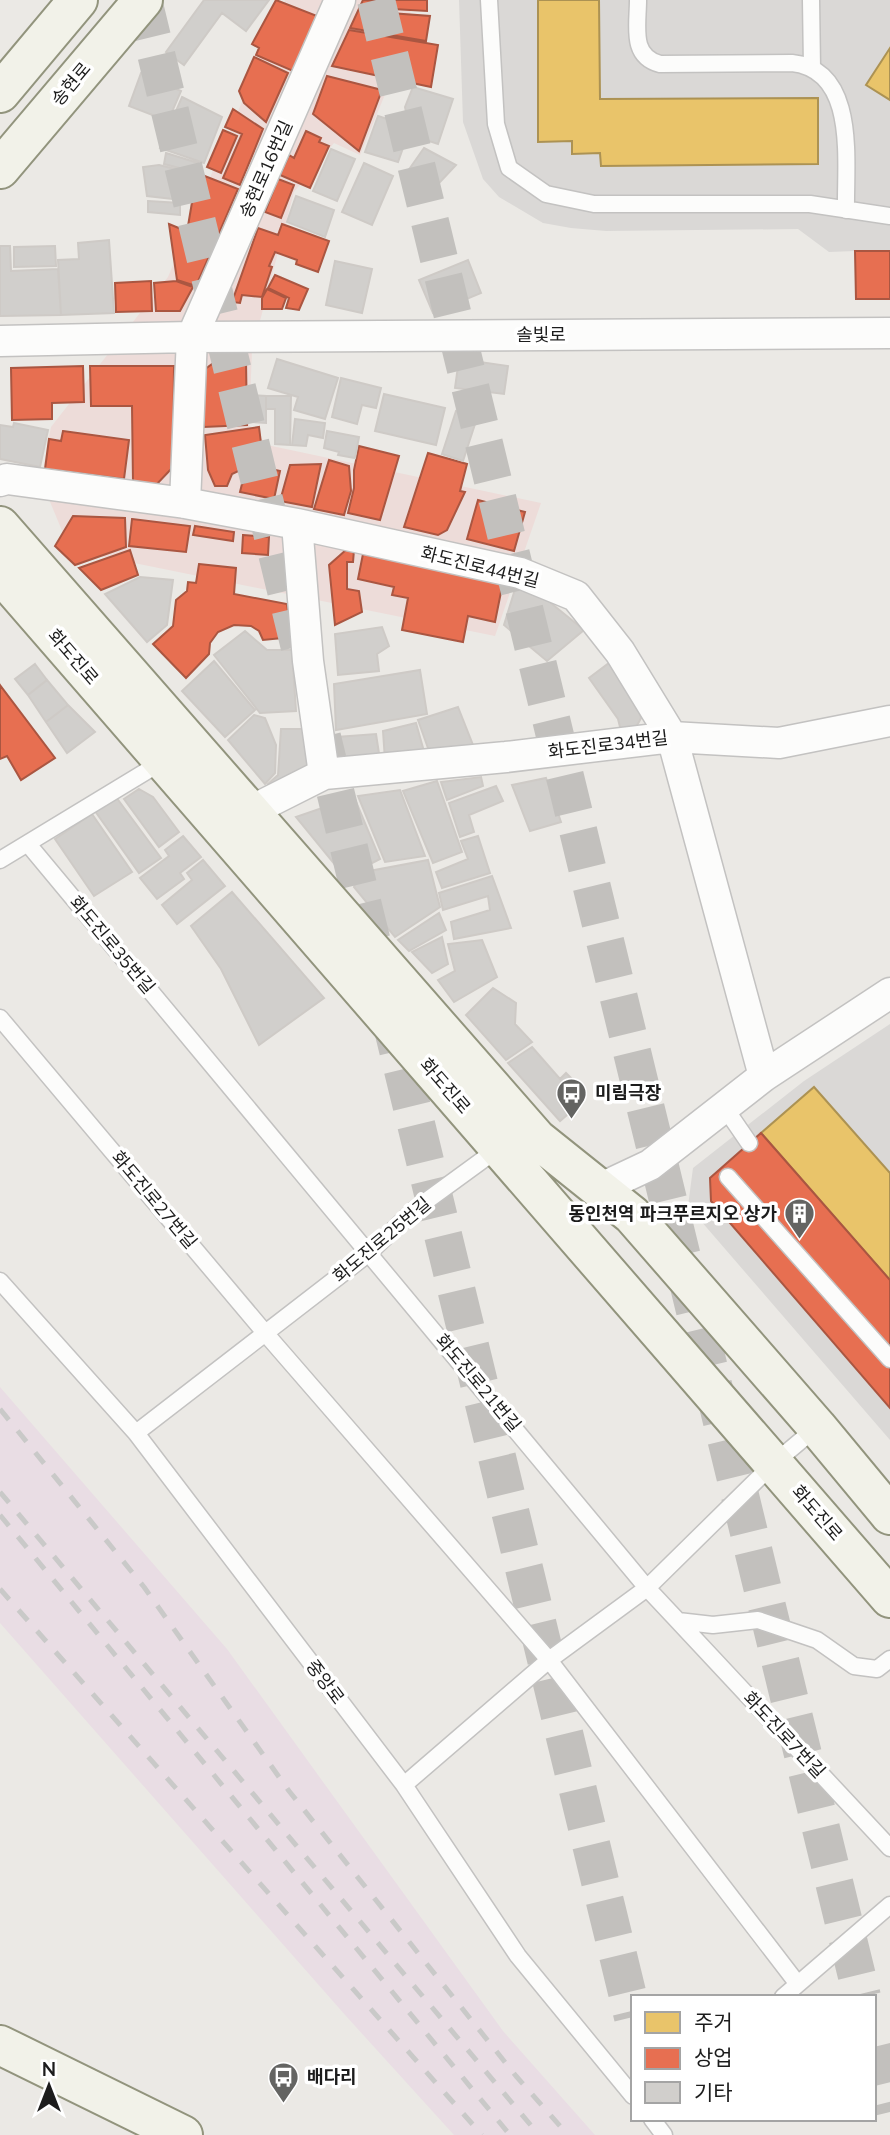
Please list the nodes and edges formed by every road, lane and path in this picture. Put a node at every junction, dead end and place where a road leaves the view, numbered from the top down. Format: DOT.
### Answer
graph roads {
  1 [pos="78,0"];
  2 [pos="143,0"];
  3 [pos="340,0"];
  4 [pos="489,0"];
  5 [pos="638,0"];
  6 [pos="811,0"];
  7 [pos="812,67"];
  8 [pos="0,93"];
  9 [pos="0,169"];
  10 [pos="846,210"];
  11 [pos="890,216"];
  12 [pos="890,333"];
  13 [pos="192,337"];
  14 [pos="0,341"];
  15 [pos="0,481"];
  16 [pos="185,503"];
  17 [pos="297,524"];
  18 [pos="0,526"];
  19 [pos="0,573"];
  20 [pos="890,721"];
  21 [pos="672,737"];
  22 [pos="177,753"];
  23 [pos="324,774"];
  24 [pos="234,819"];
  25 [pos="28,844"];
  26 [pos="0,860"];
  27 [pos="890,993"];
  28 [pos="0,1018"];
  29 [pos="764,1076"];
  30 [pos="725,1108"];
  31 [pos="749,1143"];
  32 [pos="499,1148"];
  33 [pos="729,1177"];
  34 [pos="312,1184"];
  35 [pos="599,1189"];
  36 [pos="369,1252"];
  37 [pos="0,1281"];
  38 [pos="266,1334"];
  39 [pos="888,1351"];
  40 [pos="817,1427"];
  41 [pos="136,1433"];
  42 [pos="773,1464"];
  43 [pos="890,1515"];
  44 [pos="647,1588"];
  45 [pos="890,1598"];
  46 [pos="678,1621"];
  47 [pos="890,1659"];
  48 [pos="549,1660"];
  49 [pos="404,1785"];
  50 [pos="890,1848"];
  51 [pos="890,1905"];
  52 [pos="797,1983"];
  53 [pos="785,1995"];
  54 [pos="0,2045"];
  55 [pos="631,2094"];
  56 [pos="179,2134"];
  1 -- 8 [label="street"];
  2 -- 9 [label="street, 송현로"];
  3 -- 13 [label="street, 송현로16번길"];
  4 -- 10 [label="lane"];
  5 -- 7 [label="lane"];
  6 -- 7 [label="lane"];
  7 -- 10 [label="lane"];
  10 -- 11 [label="lane"];
  12 -- 13 [label="street, 솔빛로"];
  13 -- 14 [label="street, 솔빛로"];
  13 -- 16 [label="street"];
  15 -- 16 [label="street, 화도진로44번길"];
  16 -- 17 [label="street, 화도진로44번길"];
  17 -- 21 [label="street, 화도진로44번길"];
  17 -- 23 [label="street"];
  18 -- 22 [label="street, 화도진로"];
  19 -- 22 [label="street, 화도진로"];
  20 -- 21 [label="street, 화도진로34번길"];
  21 -- 23 [label="street, 화도진로34번길"];
  21 -- 29 [label="street, 화도진로44번길"];
  22 -- 24 [label="street, 화도진로"];
  22 -- 25 [label="lane"];
  23 -- 24 [label="street, 화도진로34번길"];
  24 -- 32 [label="street, 화도진로"];
  24 -- 35 [label="street, 화도진로"];
  25 -- 26 [label="lane"];
  25 -- 34 [label="lane, 화도진로35번길"];
  27 -- 29 [label="street"];
  28 -- 38 [label="lane, 화도진로27번길"];
  29 -- 30 [label="street"];
  30 -- 31 [label="lane"];
  30 -- 35 [label="street"];
  32 -- 36 [label="lane, 화도진로25번길"];
  32 -- 42 [label="street, 화도진로"];
  33 -- 39 [label="lane"];
  34 -- 36 [label="lane, 화도진로21번길"];
  35 -- 40 [label="street, 화도진로"];
  36 -- 38 [label="lane, 화도진로25번길"];
  36 -- 44 [label="lane, 화도진로21번길"];
  37 -- 41 [label="lane, 중앙로"];
  38 -- 41 [label="lane, 화도진로25번길"];
  38 -- 48 [label="lane"];
  40 -- 42 [label="lane"];
  40 -- 43 [label="street, 화도진로"];
  41 -- 49 [label="lane, 중앙로"];
  42 -- 44 [label="lane"];
  42 -- 45 [label="street, 화도진로"];
  44 -- 46 [label="lane"];
  44 -- 48 [label="lane"];
  46 -- 47 [label="lane"];
  46 -- 50 [label="lane, 화도진로7번길"];
  48 -- 49 [label="lane"];
  48 -- 52 [label="lane"];
  49 -- 55 [label="lane, 중앙로"];
  51 -- 52 [label="lane"];
  52 -- 53 [label="lane"];
  54 -- 56 [label="street"];
}
